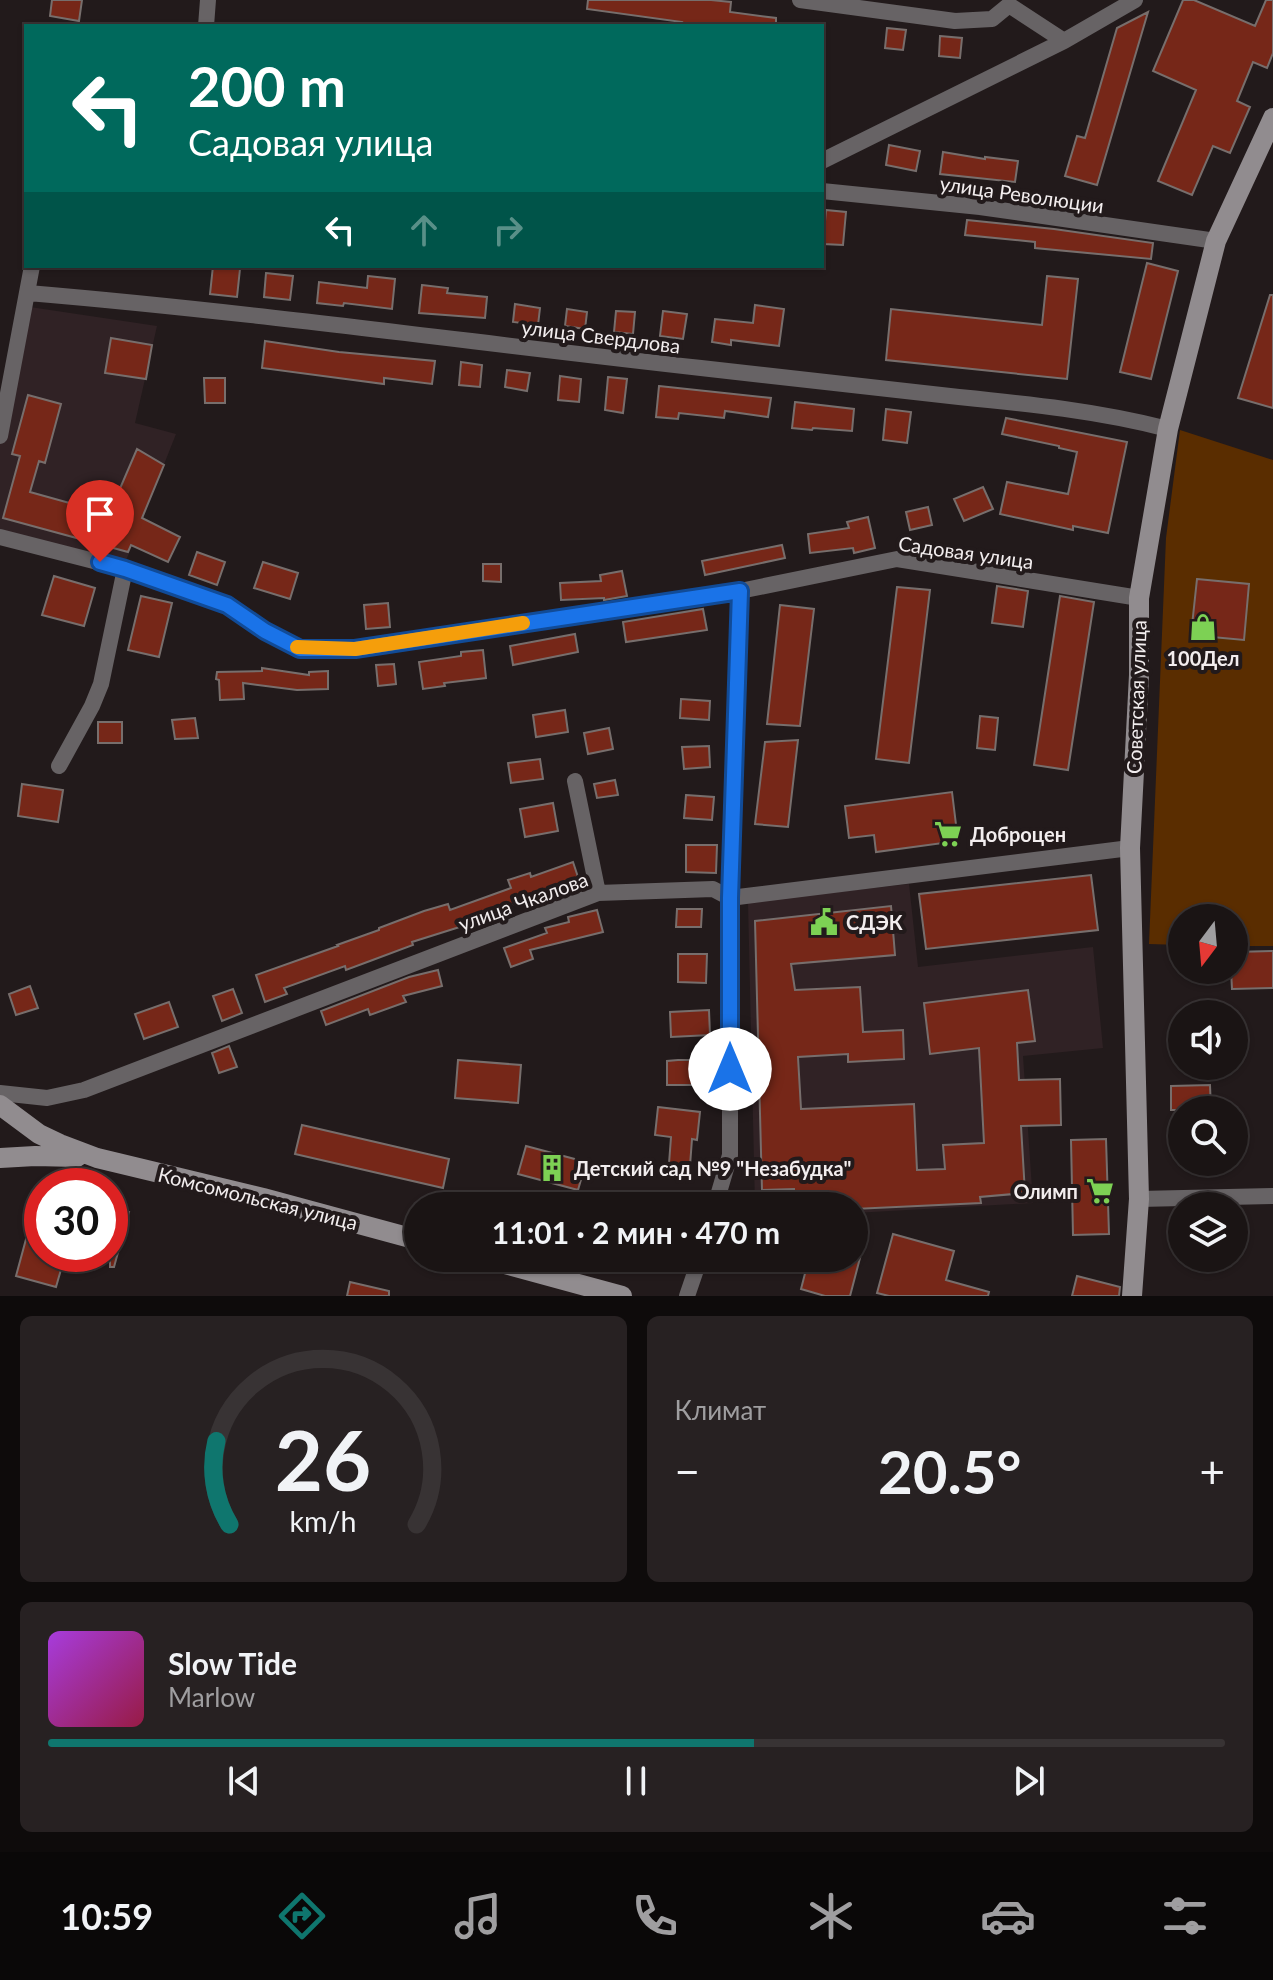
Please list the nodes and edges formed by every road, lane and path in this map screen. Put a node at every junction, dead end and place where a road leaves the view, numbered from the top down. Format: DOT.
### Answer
graph roads {
  1 [pos="208,0"];
  2 [pos="800,0"];
  3 [pos="1135,0"];
  4 [pos="1008,3"];
  5 [pos="206,24"];
  6 [pos="1064,41"];
  7 [pos="1273,118"];
  8 [pos="824,160"];
  9 [pos="824,191"];
  10 [pos="1216,241"];
  11 [pos="32,268"];
  12 [pos="28,293"];
  13 [pos="1168,429"];
  14 [pos="0,436"];
  15 [pos="0,537"];
  16 [pos="125,569"];
  17 [pos="740,591"];
  18 [pos="1139,598"];
  19 [pos="59,766"];
  20 [pos="575,781"];
  21 [pos="1130,848"];
  22 [pos="598,893"];
  23 [pos="730,898"];
  24 [pos="0,1093"];
  25 [pos="0,1105"];
  26 [pos="0,1158"];
  27 [pos="97,1158"];
  28 [pos="719,1192"];
  29 [pos="1273,1196"];
  30 [pos="1139,1199"];
  31 [pos="404,1236"];
  32 [pos="534,1272"];
  33 [pos="695,1272"];
  34 [pos="622,1296"];
  35 [pos="687,1296"];
  36 [pos="1132,1296"];
  1 -- 5 [label="street"];
  2 -- 4 [label="street"];
  3 -- 6 [label="street"];
  4 -- 6 [label="street"];
  6 -- 8 [label="street"];
  7 -- 10 [label="main road, Советская улица"];
  9 -- 10 [label="street, улица Революции"];
  10 -- 13 [label="main road, Советская улица"];
  11 -- 12 [label="street"];
  12 -- 13 [label="street, улица Свердлова"];
  12 -- 14 [label="street"];
  13 -- 18 [label="main road, Советская улица"];
  15 -- 16 [label="street, Садовая улица"];
  16 -- 17 [label="street, Садовая улица"];
  16 -- 19 [label="street"];
  17 -- 18 [label="street, Садовая улица"];
  17 -- 23 [label="street"];
  18 -- 21 [label="main road, Советская улица"];
  20 -- 22 [label="street"];
  21 -- 23 [label="street, улица Чкалова"];
  21 -- 30 [label="main road, Советская улица"];
  22 -- 23 [label="street, улица Чкалова"];
  22 -- 24 [label="street, улица Чкалова"];
  23 -- 28 [label="street"];
  25 -- 27 [label="main road, Комсомольская улица"];
  26 -- 27 [label="main road, Комсомольская улица"];
  27 -- 31 [label="main road, Комсомольская улица"];
  29 -- 30 [label="street"];
  30 -- 36 [label="main road, Советская улица"];
  32 -- 34 [label="main road"];
  33 -- 35 [label="street"];
}
